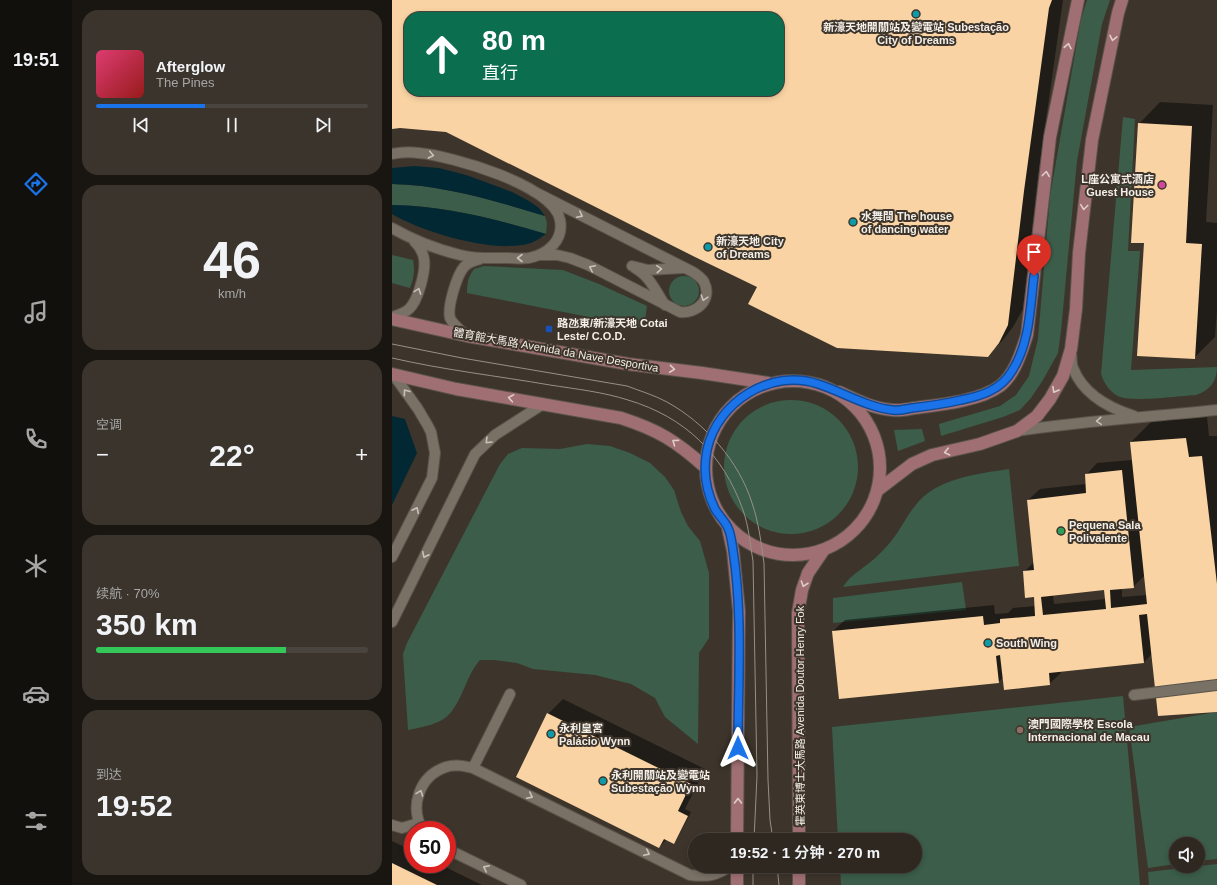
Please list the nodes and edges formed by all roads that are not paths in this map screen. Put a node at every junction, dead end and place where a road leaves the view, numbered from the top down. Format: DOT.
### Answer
graph roads {
  1 [pos="1078,0"];
  2 [pos="1122,0"];
  3 [pos="392,154"];
  4 [pos="533,191"];
  5 [pos="392,228"];
  6 [pos="412,238"];
  7 [pos="538,255"];
  8 [pos="480,259"];
  9 [pos="686,268"];
  10 [pos="665,305"];
  11 [pos="392,318"];
  12 [pos="467,336"];
  13 [pos="1071,349"];
  14 [pos="392,374"];
  15 [pos="768,383"];
  16 [pos="838,392"];
  17 [pos="543,404"];
  18 [pos="1217,410"];
  19 [pos="1138,418"];
  20 [pos="1017,431"];
  21 [pos="705,467"];
  22 [pos="878,490"];
  23 [pos="728,528"];
  24 [pos="823,551"];
  25 [pos="392,557"];
  26 [pos="392,622"];
  27 [pos="1217,685"];
  28 [pos="510,694"];
  29 [pos="1134,695"];
  30 [pos="473,768"];
  31 [pos="420,821"];
  32 [pos="392,825"];
  33 [pos="404,828"];
  34 [pos="738,833"];
  35 [pos="799,833"];
  36 [pos="456,852"];
  37 [pos="719,873"];
  38 [pos="737,873"];
  39 [pos="799,873"];
  40 [pos="521,885"];
  41 [pos="737,885"];
  42 [pos="799,885"];
  16 -- 1 [label="main road, one-way"];
  2 -- 13 [label="main road, one-way"];
  3 -- 4 [label="lane, one-way"];
  4 -- 7 [label="lane"];
  4 -- 9 [label="lane, one-way"];
  5 -- 6 [label="lane"];
  6 -- 8 [label="lane"];
  11 -- 6 [label="lane, one-way"];
  7 -- 8 [label="lane, one-way"];
  10 -- 7 [label="lane, one-way"];
  8 -- 12 [label="lane"];
  9 -- 10 [label="lane, one-way"];
  10 -- 9 [label="lane, one-way"];
  11 -- 12 [label="main road, 體育館大馬路 Avenida da Nave Desportiva"];
  12 -- 15 [label="main road, 體育館大馬路 Avenida da Nave Desportiva, one-way"];
  13 -- 19 [label="lane"];
  13 -- 20 [label="main road, one-way"];
  17 -- 14 [label="main road, one-way"];
  25 -- 14 [label="lane, one-way"];
  15 -- 16 [label="main road"];
  15 -- 21 [label="main road"];
  16 -- 22 [label="main road"];
  21 -- 17 [label="main road, one-way"];
  17 -- 26 [label="lane, one-way"];
  18 -- 19 [label="lane"];
  19 -- 20 [label="lane, one-way"];
  20 -- 22 [label="main road, one-way"];
  21 -- 23 [label="main road"];
  22 -- 24 [label="main road"];
  23 -- 24 [label="main road"];
  34 -- 23 [label="main road, one-way"];
  24 -- 35 [label="main road, 霍英東博士大馬路 Avenida Doutor Henry Fok, one-way"];
  27 -- 29 [label="lane"];
  28 -- 30 [label="lane"];
  31 -- 30 [label="lane, one-way"];
  30 -- 37 [label="lane, one-way"];
  32 -- 33 [label="lane"];
  40 -- 36 [label="lane, one-way"];
  38 -- 41 [label="main road"];
  39 -- 42 [label="main road"];
}
